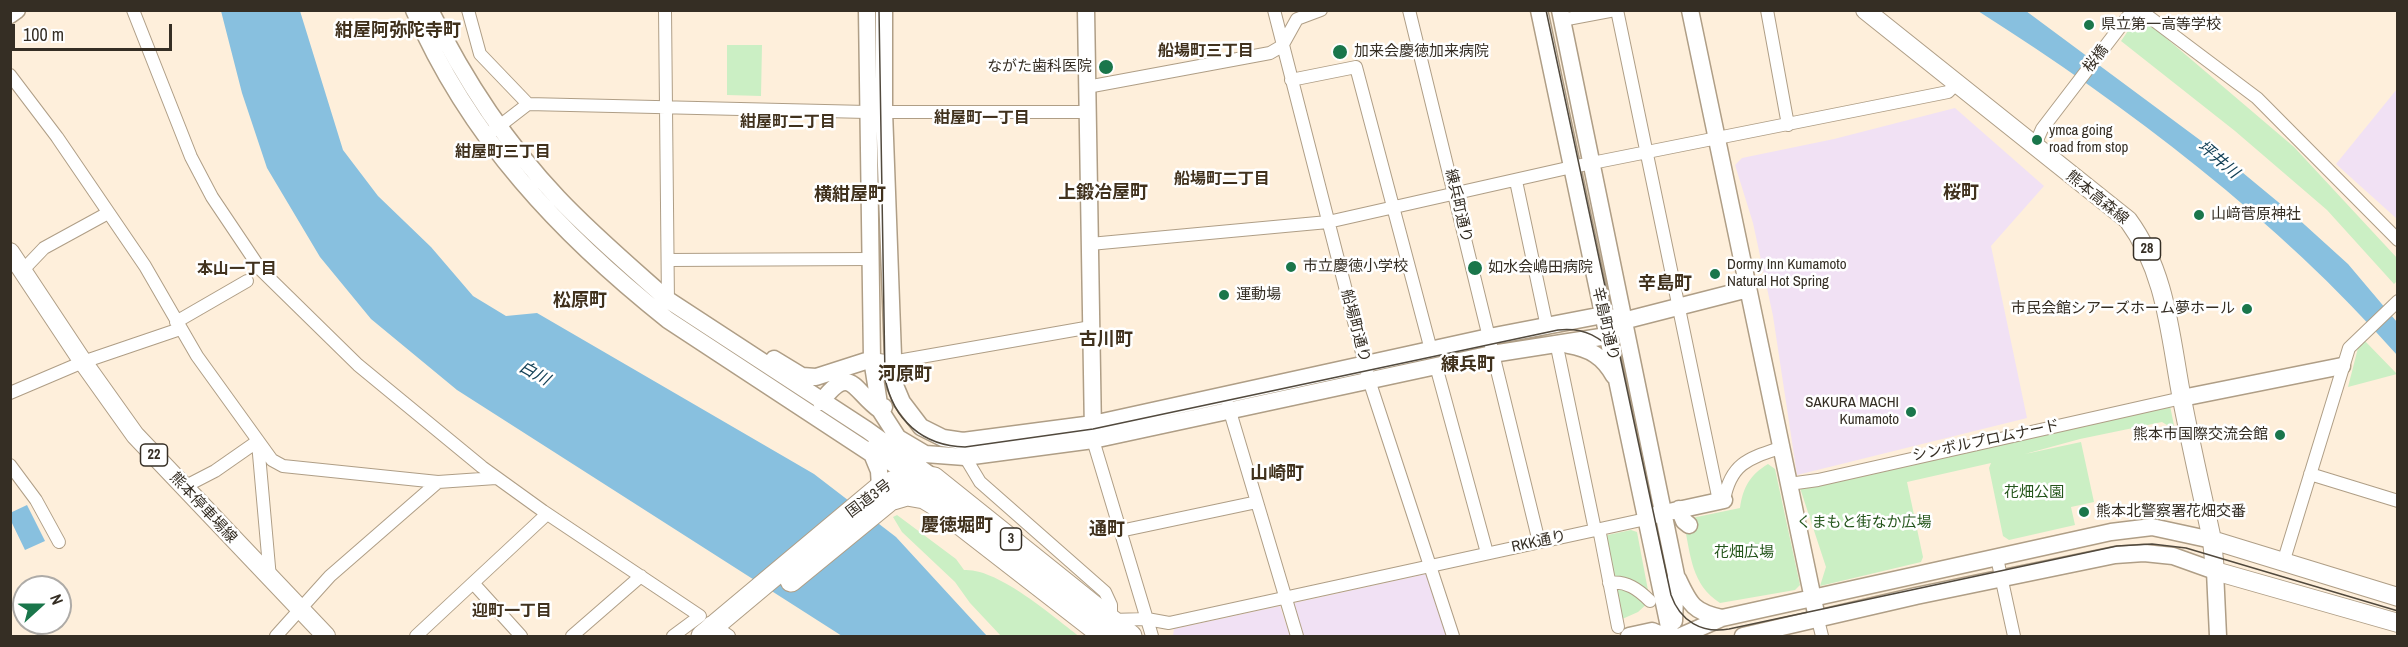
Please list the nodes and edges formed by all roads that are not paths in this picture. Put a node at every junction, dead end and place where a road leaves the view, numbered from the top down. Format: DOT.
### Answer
graph roads {
  1 [pos="17,10"];
  2 [pos="133,10"];
  3 [pos="414,10"];
  4 [pos="430,10"];
  5 [pos="468,10"];
  6 [pos="665,10"];
  7 [pos="867,10"];
  8 [pos="884,10"];
  9 [pos="1086,10"];
  10 [pos="1274,10"];
  11 [pos="1320,10"];
  12 [pos="1409,10"];
  13 [pos="1539,10"];
  14 [pos="1616,10"];
  15 [pos="1690,10"];
  16 [pos="1767,10"];
  17 [pos="1865,10"];
  18 [pos="2133,10"];
  19 [pos="2140,10"];
  20 [pos="10,15"];
  21 [pos="1561,15"];
  22 [pos="1282,46"];
  23 [pos="10,75"];
  24 [pos="1291,80"];
  25 [pos="1956,84"];
  26 [pos="1087,87"];
  27 [pos="528,104"];
  28 [pos="667,108"];
  29 [pos="875,112"];
  30 [pos="1087,112"];
  31 [pos="1788,125"];
  32 [pos="498,127"];
  33 [pos="484,136"];
  34 [pos="1717,140"];
  35 [pos="2034,147"];
  36 [pos="1647,153"];
  37 [pos="1593,164"];
  38 [pos="1572,167"];
  39 [pos="1516,181"];
  40 [pos="1456,194"];
  41 [pos="1393,207"];
  42 [pos="108,213"];
  43 [pos="1328,222"];
  44 [pos="2397,240"];
  45 [pos="1090,243"];
  46 [pos="10,252"];
  47 [pos="870,259"];
  48 [pos="668,260"];
  49 [pos="23,270"];
  50 [pos="247,280"];
  51 [pos="1748,289"];
  52 [pos="668,300"];
  53 [pos="2397,301"];
  54 [pos="1679,307"];
  55 [pos="1603,315"];
  56 [pos="693,318"];
  57 [pos="668,320"];
  58 [pos="1623,321"];
  59 [pos="178,325"];
  60 [pos="1091,327"];
  61 [pos="1547,327"];
  62 [pos="1607,336"];
  63 [pos="1556,342"];
  64 [pos="1491,346"];
  65 [pos="1433,358"];
  66 [pos="872,359"];
  67 [pos="83,362"];
  68 [pos="892,363"];
  69 [pos="2342,366"];
  70 [pos="1368,372"];
  71 [pos="1620,387"];
  72 [pos="10,393"];
  73 [pos="899,395"];
  74 [pos="2182,398"];
  75 [pos="821,402"];
  76 [pos="1227,403"];
  77 [pos="880,410"];
  78 [pos="1093,432"];
  79 [pos="862,436"];
  80 [pos="258,441"];
  81 [pos="1784,447"];
  82 [pos="964,449"];
  83 [pos="10,465"];
  84 [pos="2310,474"];
  85 [pos="496,478"];
  86 [pos="934,478"];
  87 [pos="438,482"];
  88 [pos="1789,484"];
  89 [pos="894,485"];
  90 [pos="184,487"];
  91 [pos="1722,500"];
  92 [pos="2397,501"];
  93 [pos="1257,502"];
  94 [pos="1671,511"];
  95 [pos="547,514"];
  96 [pos="1646,519"];
  97 [pos="1689,525"];
  98 [pos="1120,531"];
  99 [pos="1597,532"];
  100 [pos="2212,540"];
  101 [pos="59,542"];
  102 [pos="1539,542"];
  103 [pos="1486,553"];
  104 [pos="1997,558"];
  105 [pos="2283,563"];
  106 [pos="1431,564"];
  107 [pos="2215,571"];
  108 [pos="1676,575"];
  109 [pos="641,576"];
  110 [pos="270,578"];
  111 [pos="2001,578"];
  112 [pos="473,583"];
  113 [pos="1609,583"];
  114 [pos="1285,597"];
  115 [pos="2397,597"];
  116 [pos="1814,599"];
  117 [pos="1650,601"];
  118 [pos="300,610"];
  119 [pos="1722,618"];
  120 [pos="1147,619"];
  121 [pos="2397,622"];
  122 [pos="1819,626"];
  123 [pos="721,628"];
  124 [pos="1107,628"];
  125 [pos="1623,632"];
  126 [pos="276,636"];
  127 [pos="326,636"];
  128 [pos="416,636"];
  129 [pos="521,636"];
  130 [pos="573,636"];
  131 [pos="673,636"];
  132 [pos="1131,636"];
  133 [pos="1152,636"];
  134 [pos="1297,636"];
  135 [pos="1453,636"];
  136 [pos="1664,636"];
  137 [pos="1672,636"];
  138 [pos="1681,636"];
  139 [pos="1743,636"];
  140 [pos="2014,636"];
  141 [pos="2218,636"];
  1 -- 20 [label="street"];
  2 -- 85 [label="street"];
  3 -- 33 [label="street"];
  4 -- 32 [label="street"];
  5 -- 27 [label="street"];
  6 -- 28 [label="street"];
  7 -- 29 [label="street"];
  8 -- 29 [label="street"];
  9 -- 26 [label="street"];
  10 -- 22 [label="street, 船場町通り"];
  11 -- 22 [label="street"];
  12 -- 40 [label="street, 練兵町通り"];
  13 -- 38 [label="street, 辛島町通り"];
  14 -- 21 [label="street"];
  14 -- 36 [label="street"];
  15 -- 34 [label="street"];
  16 -- 31 [label="street"];
  17 -- 25 [label="main road, 熊本高森線 / 28"];
  18 -- 35 [label="street, 桜橋"];
  19 -- 44 [label="street"];
  21 -- 37 [label="street, 辛島町通り"];
  22 -- 24 [label="street, 船場町通り"];
  22 -- 26 [label="street"];
  23 -- 42 [label="street"];
  24 -- 41 [label="street"];
  24 -- 43 [label="street, 船場町通り"];
  25 -- 31 [label="street"];
  25 -- 35 [label="main road, 熊本高森線 / 28"];
  26 -- 30 [label="street"];
  27 -- 28 [label="street"];
  27 -- 32 [label="street"];
  28 -- 29 [label="street"];
  28 -- 48 [label="street"];
  29 -- 30 [label="street"];
  29 -- 47 [label="street"];
  29 -- 68 [label="street"];
  30 -- 45 [label="street"];
  31 -- 34 [label="street"];
  32 -- 33 [label="street"];
  32 -- 52 [label="street"];
  33 -- 57 [label="street"];
  34 -- 36 [label="street"];
  34 -- 51 [label="street"];
  35 -- 74 [label="main road, 熊本高森線 / 28"];
  36 -- 37 [label="street"];
  36 -- 54 [label="street"];
  37 -- 38 [label="street"];
  37 -- 58 [label="street, 辛島町通り"];
  38 -- 39 [label="street"];
  38 -- 55 [label="street, 辛島町通り"];
  39 -- 40 [label="street"];
  39 -- 61 [label="street"];
  40 -- 41 [label="street"];
  40 -- 64 [label="street, 練兵町通り"];
  41 -- 43 [label="street"];
  41 -- 65 [label="street"];
  42 -- 49 [label="street"];
  42 -- 59 [label="street"];
  43 -- 45 [label="street"];
  43 -- 70 [label="street, 船場町通り"];
  45 -- 60 [label="street"];
  46 -- 49 [label="main road, 熊本停車場線 / 22"];
  47 -- 48 [label="street"];
  47 -- 66 [label="street"];
  48 -- 52 [label="street"];
  49 -- 67 [label="main road, 熊本停車場線 / 22"];
  50 -- 59 [label="street"];
  51 -- 54 [label="street"];
  51 -- 81 [label="street"];
  52 -- 56 [label="street"];
  52 -- 57 [label="street"];
  53 -- 69 [label="street"];
  54 -- 58 [label="street"];
  54 -- 91 [label="street"];
  55 -- 58 [label="street"];
  55 -- 61 [label="street"];
  55 -- 62 [label="street, 辛島町通り"];
  56 -- 66 [label="street"];
  56 -- 75 [label="street"];
  57 -- 79 [label="street"];
  58 -- 62 [label="street"];
  58 -- 94 [label="street, 辛島町通り"];
  59 -- 67 [label="street"];
  59 -- 80 [label="street"];
  60 -- 68 [label="street"];
  60 -- 78 [label="street"];
  61 -- 64 [label="street"];
  62 -- 63 [label="street"];
  62 -- 71 [label="street, 辛島町通り"];
  63 -- 64 [label="street"];
  63 -- 71 [label="street"];
  63 -- 99 [label="street"];
  64 -- 65 [label="street"];
  64 -- 102 [label="street, 練兵町通り"];
  65 -- 70 [label="street"];
  65 -- 103 [label="street"];
  66 -- 68 [label="street"];
  66 -- 77 [label="street"];
  67 -- 72 [label="street"];
  67 -- 90 [label="main road, 熊本停車場線 / 22"];
  68 -- 73 [label="street"];
  69 -- 74 [label="street"];
  69 -- 84 [label="street"];
  70 -- 76 [label="street"];
  70 -- 106 [label="street, 船場町通り"];
  71 -- 96 [label="street, 辛島町通り"];
  73 -- 77 [label="street"];
  73 -- 82 [label="street"];
  74 -- 88 [label="street, シンボルプロムナード"];
  74 -- 100 [label="main road, 熊本高森線 / 28"];
  75 -- 77 [label="street"];
  75 -- 79 [label="street"];
  76 -- 78 [label="street"];
  76 -- 93 [label="street"];
  77 -- 82 [label="street"];
  78 -- 82 [label="street"];
  78 -- 98 [label="street"];
  79 -- 86 [label="street"];
  79 -- 89 [label="street"];
  79 -- 89 [label="street"];
  80 -- 87 [label="street"];
  80 -- 90 [label="street"];
  80 -- 110 [label="street"];
  81 -- 88 [label="street"];
  81 -- 91 [label="street"];
  82 -- 124 [label="street"];
  83 -- 101 [label="street"];
  84 -- 92 [label="street"];
  84 -- 105 [label="street"];
  85 -- 87 [label="street"];
  85 -- 95 [label="street"];
  86 -- 89 [label="highway, 国道3号"];
  86 -- 124 [label="highway, 国道3号 / 3"];
  87 -- 118 [label="street"];
  88 -- 116 [label="street"];
  89 -- 123 [label="highway, 国道3号"];
  89 -- 124 [label="highway, 国道3号 / 3"];
  90 -- 110 [label="main road, 熊本停車場線 / 22"];
  91 -- 94 [label="street"];
  93 -- 98 [label="street"];
  93 -- 114 [label="street"];
  94 -- 96 [label="street"];
  94 -- 97 [label="street"];
  94 -- 108 [label="street, 辛島町通り"];
  95 -- 109 [label="street"];
  95 -- 112 [label="street"];
  96 -- 99 [label="street, RKK通り"];
  96 -- 137 [label="street, 辛島町通り"];
  98 -- 120 [label="street"];
  99 -- 102 [label="street, RKK通り"];
  99 -- 113 [label="street"];
  100 -- 104 [label="street"];
  100 -- 105 [label="main road"];
  100 -- 107 [label="main road, 熊本高森線 / 28"];
  102 -- 103 [label="street, RKK通り"];
  103 -- 106 [label="street, RKK通り"];
  104 -- 111 [label="street"];
  104 -- 116 [label="street"];
  105 -- 115 [label="main road"];
  106 -- 114 [label="street, RKK通り"];
  106 -- 135 [label="street, 船場町通り"];
  107 -- 111 [label="street"];
  107 -- 121 [label="main road"];
  107 -- 141 [label="street"];
  108 -- 119 [label="street"];
  108 -- 137 [label="street, 辛島町通り"];
  109 -- 123 [label="street"];
  109 -- 130 [label="street"];
  110 -- 118 [label="main road, 熊本停車場線 / 22"];
  111 -- 122 [label="street"];
  111 -- 140 [label="street"];
  112 -- 128 [label="street"];
  112 -- 129 [label="street"];
  113 -- 117 [label="street"];
  113 -- 125 [label="street"];
  114 -- 120 [label="street, RKK通り"];
  114 -- 134 [label="street"];
  116 -- 119 [label="street"];
  116 -- 122 [label="street"];
  118 -- 126 [label="street"];
  118 -- 127 [label="main road, 熊本停車場線 / 22"];
  119 -- 138 [label="street"];
  120 -- 124 [label="street, RKK通り"];
  120 -- 133 [label="street"];
  122 -- 139 [label="street"];
  123 -- 131 [label="street"];
  124 -- 132 [label="highway, 国道3号 / 3"];
  125 -- 136 [label="street"];
}
